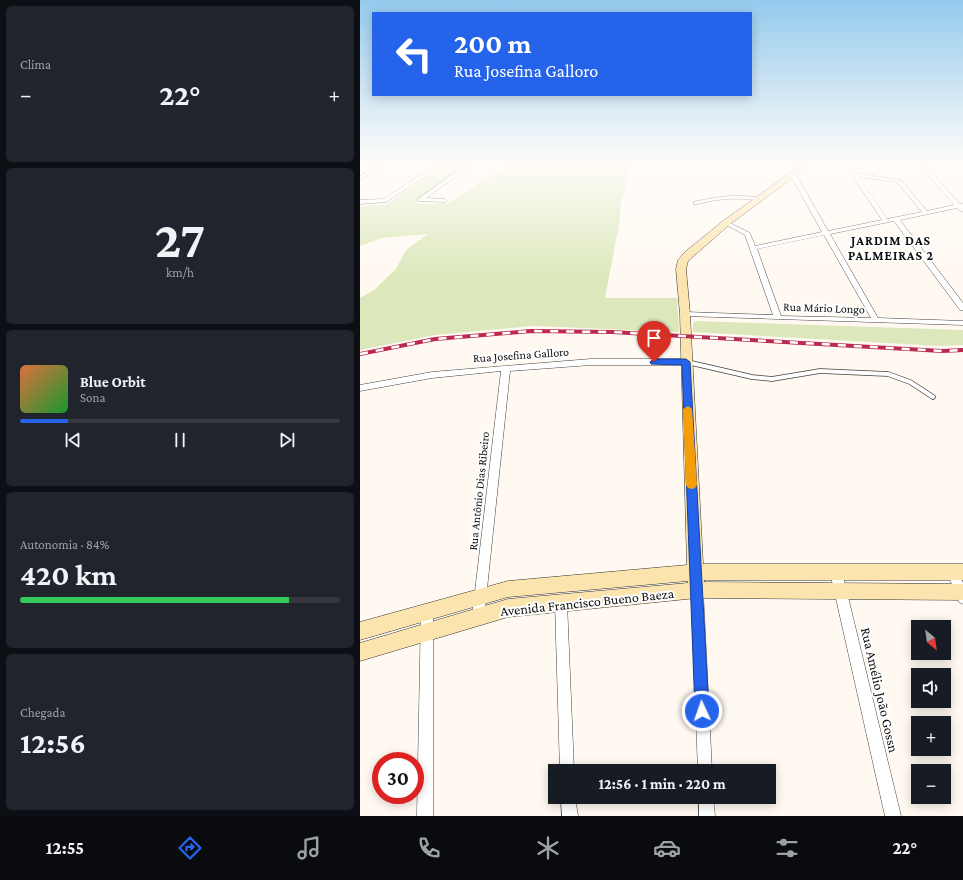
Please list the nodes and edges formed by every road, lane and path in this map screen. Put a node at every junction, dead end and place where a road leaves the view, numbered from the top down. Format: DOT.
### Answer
graph roads {
  1 [pos="385,200"];
  2 [pos="422,200"];
  3 [pos="707,200"];
  4 [pos="758,200"];
  5 [pos="808,200"];
  6 [pos="872,200"];
  7 [pos="916,200"];
  8 [pos="444,201"];
  9 [pos="360,202"];
  10 [pos="695,203"];
  11 [pos="960,205"];
  12 [pos="926,213"];
  13 [pos="896,219"];
  14 [pos="886,221"];
  15 [pos="726,223"];
  16 [pos="827,233"];
  17 [pos="753,248"];
  18 [pos="963,308"];
  19 [pos="685,314"];
  20 [pos="778,318"];
  21 [pos="876,321"];
  22 [pos="963,323"];
  23 [pos="686,362"];
  24 [pos="506,368"];
  25 [pos="360,388"];
  26 [pos="933,397"];
  27 [pos="696,572"];
  28 [pos="836,572"];
  29 [pos="958,572"];
  30 [pos="697,590"];
  31 [pos="841,591"];
  32 [pos="962,594"];
  33 [pos="480,597"];
  34 [pos="561,603"];
  35 [pos="427,612"];
  36 [pos="478,617"];
  37 [pos="360,631"];
  38 [pos="427,632"];
  39 [pos="360,652"];
  40 [pos="567,764"];
  41 [pos="705,764"];
  42 [pos="569,804"];
  43 [pos="706,804"];
  44 [pos="423,813"];
  45 [pos="570,816"];
  46 [pos="707,816"];
  47 [pos="893,816"];
  1 -- 9 [label="street"];
  2 -- 8 [label="street"];
  3 -- 10 [label="lane"];
  4 -- 15 [label="street"];
  5 -- 16 [label="street"];
  6 -- 14 [label="street"];
  7 -- 12 [label="street"];
  11 -- 12 [label="street"];
  12 -- 13 [label="street"];
  13 -- 14 [label="street"];
  13 -- 18 [label="street"];
  14 -- 16 [label="street"];
  15 -- 17 [label="street"];
  15 -- 19 [label="street"];
  16 -- 17 [label="street"];
  16 -- 21 [label="street"];
  17 -- 20 [label="street"];
  19 -- 20 [label="street, Rua Mário Longo"];
  19 -- 23 [label="street"];
  20 -- 21 [label="street, Rua Mário Longo"];
  21 -- 22 [label="street, Rua Mário Longo"];
  23 -- 24 [label="street, Rua Josefina Galloro"];
  23 -- 26 [label="lane"];
  23 -- 27 [label="street"];
  24 -- 25 [label="street, Rua Josefina Galloro"];
  24 -- 33 [label="street, Rua Antônio Dias Ribeiro"];
  27 -- 28 [label="street, Avenida Francisco Bueno Baeza"];
  27 -- 30 [label="street"];
  27 -- 33 [label="street, Avenida Francisco Bueno Baeza"];
  28 -- 29 [label="street, Avenida Francisco Bueno Baeza"];
  28 -- 31 [label="street, Rua Amélio João Gossn"];
  29 -- 32 [label="street"];
  30 -- 31 [label="street, Avenida Francisco Bueno Baeza"];
  30 -- 34 [label="street, Avenida Francisco Bueno Baeza"];
  30 -- 41 [label="street"];
  31 -- 32 [label="street, Avenida Francisco Bueno Baeza"];
  31 -- 47 [label="street, Rua Amélio João Gossn"];
  33 -- 35 [label="street, Avenida Francisco Bueno Baeza"];
  33 -- 36 [label="street, Rua Antônio Dias Ribeiro"];
  34 -- 36 [label="street, Avenida Francisco Bueno Baeza"];
  34 -- 40 [label="street"];
  35 -- 37 [label="street, Avenida Francisco Bueno Baeza"];
  35 -- 38 [label="street"];
  36 -- 38 [label="street, Avenida Francisco Bueno Baeza"];
  38 -- 39 [label="street, Avenida Francisco Bueno Baeza"];
  38 -- 44 [label="street"];
  42 -- 45 [label="street"];
  43 -- 46 [label="street"];
}
